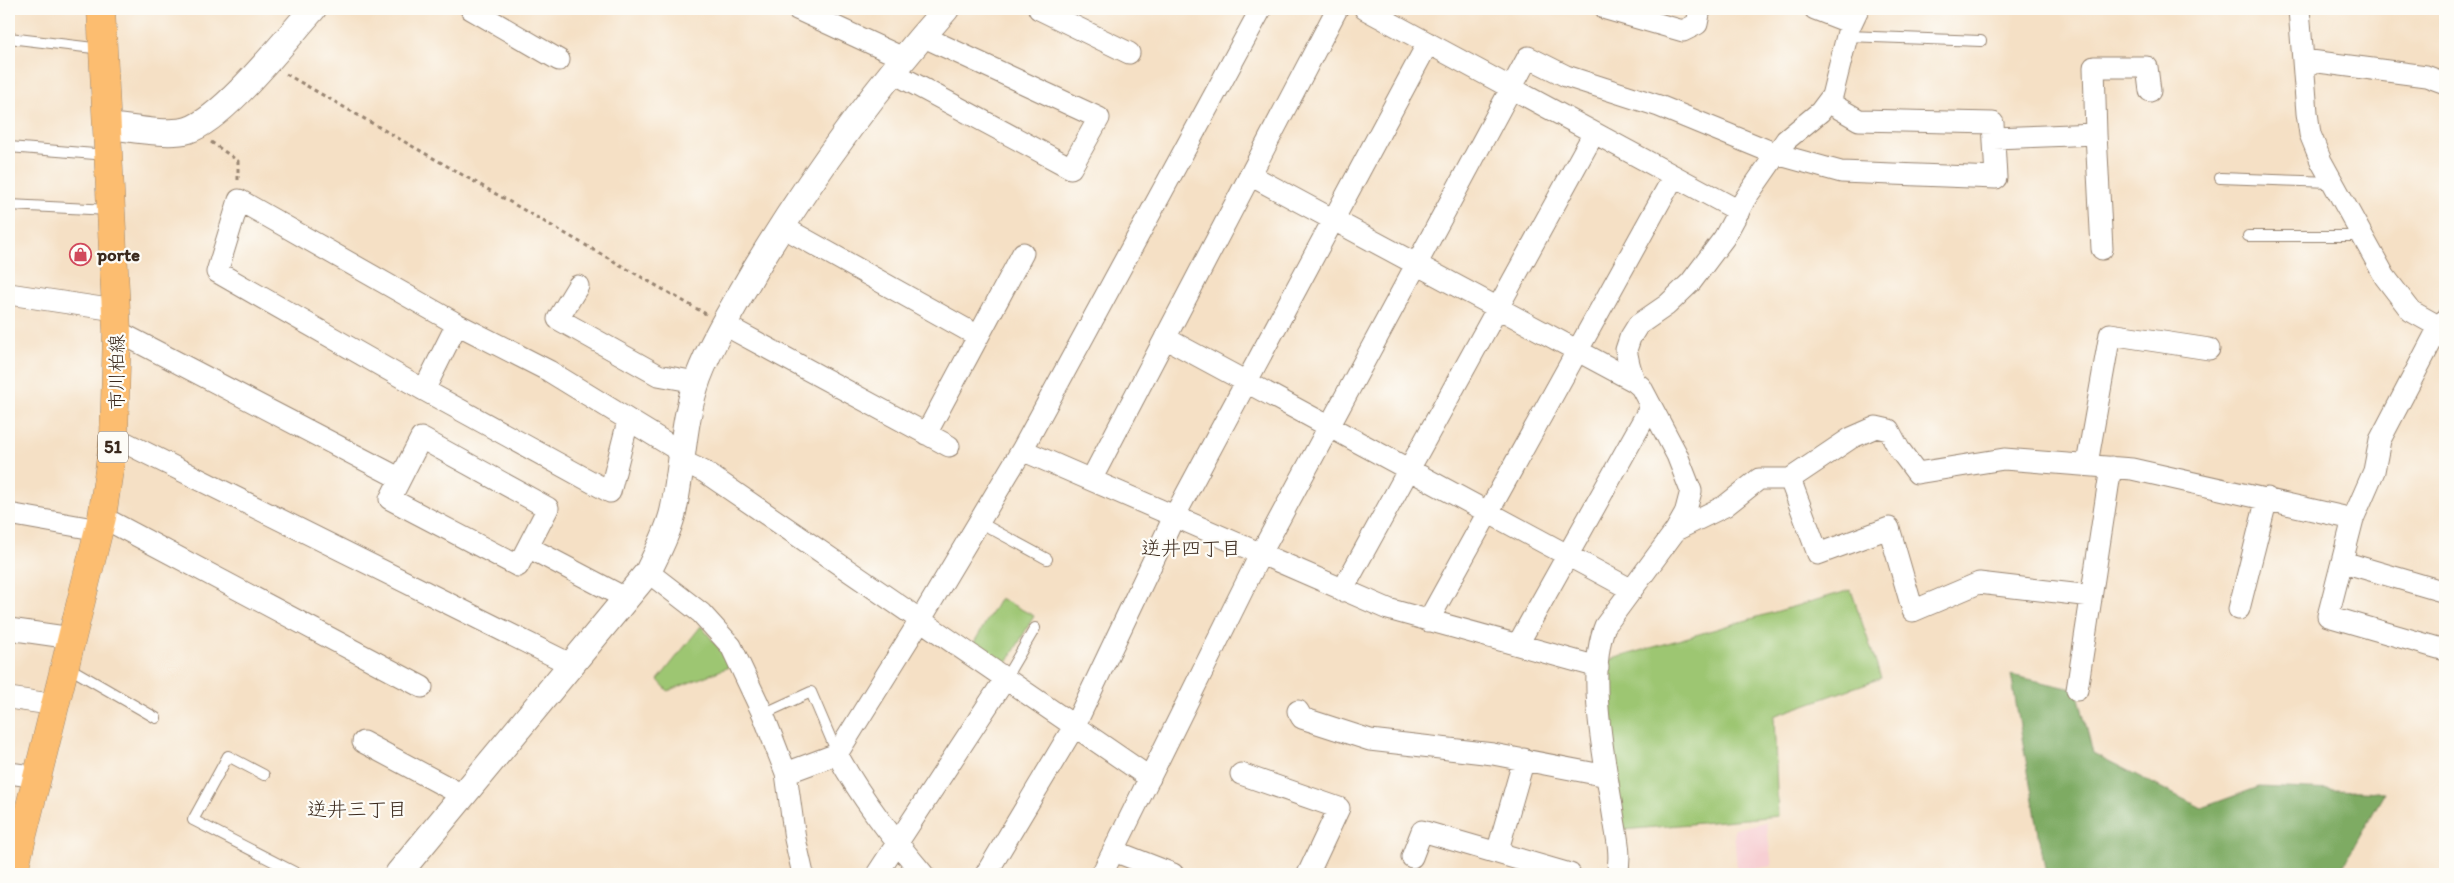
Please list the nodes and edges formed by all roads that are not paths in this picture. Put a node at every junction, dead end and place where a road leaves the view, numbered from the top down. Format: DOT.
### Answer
graph roads {
  1 [pos="101,9"];
  2 [pos="313,9"];
  3 [pos="472,9"];
  4 [pos="797,9"];
  5 [pos="946,9"];
  6 [pos="1039,9"];
  7 [pos="1261,9"];
  8 [pos="1337,9"];
  9 [pos="1365,9"];
  10 [pos="1606,9"];
  11 [pos="1700,9"];
  12 [pos="1815,9"];
  13 [pos="2299,9"];
  14 [pos="1852,23"];
  15 [pos="922,36"];
  16 [pos="9,38"];
  17 [pos="1981,41"];
  18 [pos="1428,43"];
  19 [pos="103,49"];
  20 [pos="1129,53"];
  21 [pos="559,60"];
  22 [pos="2303,60"];
  23 [pos="897,65"];
  24 [pos="2445,83"];
  25 [pos="1512,88"];
  26 [pos="2150,91"];
  27 [pos="1828,102"];
  28 [pos="108,126"];
  29 [pos="1594,133"];
  30 [pos="2096,134"];
  31 [pos="1994,138"];
  32 [pos="9,147"];
  33 [pos="1776,154"];
  34 [pos="109,155"];
  35 [pos="1250,174"];
  36 [pos="1674,176"];
  37 [pos="2220,178"];
  38 [pos="2333,182"];
  39 [pos="9,205"];
  40 [pos="111,210"];
  41 [pos="1739,211"];
  42 [pos="1334,219"];
  43 [pos="781,226"];
  44 [pos="2248,236"];
  45 [pos="2362,236"];
  46 [pos="2102,249"];
  47 [pos="1023,253"];
  48 [pos="1417,264"];
  49 [pos="578,286"];
  50 [pos="9,294"];
  51 [pos="1498,308"];
  52 [pos="116,320"];
  53 [pos="457,324"];
  54 [pos="723,324"];
  55 [pos="2443,326"];
  56 [pos="978,336"];
  57 [pos="1165,338"];
  58 [pos="2209,349"];
  59 [pos="1577,351"];
  60 [pos="1634,381"];
  61 [pos="696,382"];
  62 [pos="1246,382"];
  63 [pos="424,390"];
  64 [pos="1651,406"];
  65 [pos="628,421"];
  66 [pos="1329,427"];
  67 [pos="926,434"];
  68 [pos="114,437"];
  69 [pos="948,446"];
  70 [pos="1022,450"];
  71 [pos="680,456"];
  72 [pos="2087,464"];
  73 [pos="2111,467"];
  74 [pos="1409,470"];
  75 [pos="399,478"];
  76 [pos="1790,479"];
  77 [pos="1091,480"];
  78 [pos="2267,498"];
  79 [pos="1488,512"];
  80 [pos="9,514"];
  81 [pos="1174,517"];
  82 [pos="2353,519"];
  83 [pos="979,522"];
  84 [pos="100,524"];
  85 [pos="1676,530"];
  86 [pos="528,547"];
  87 [pos="1260,555"];
  88 [pos="1567,555"];
  89 [pos="1047,559"];
  90 [pos="2343,562"];
  91 [pos="648,572"];
  92 [pos="1632,590"];
  93 [pos="1342,591"];
  94 [pos="2445,592"];
  95 [pos="2091,596"];
  96 [pos="625,598"];
  97 [pos="2239,609"];
  98 [pos="921,619"];
  99 [pos="1428,620"];
  100 [pos="1035,628"];
  101 [pos="9,629"];
  102 [pos="72,638"];
  103 [pos="1518,644"];
  104 [pos="2445,650"];
  105 [pos="570,664"];
  106 [pos="66,666"];
  107 [pos="1598,667"];
  108 [pos="1005,679"];
  109 [pos="422,687"];
  110 [pos="2077,690"];
  111 [pos="9,698"];
  112 [pos="56,705"];
  113 [pos="1298,711"];
  114 [pos="763,714"];
  115 [pos="156,718"];
  116 [pos="1075,725"];
  117 [pos="363,742"];
  118 [pos="837,754"];
  119 [pos="1524,759"];
  120 [pos="9,773"];
  121 [pos="786,773"];
  122 [pos="1241,774"];
  123 [pos="264,775"];
  124 [pos="1607,776"];
  125 [pos="38,777"];
  126 [pos="1150,778"];
  127 [pos="464,796"];
  128 [pos="898,844"];
  129 [pos="1114,851"];
  130 [pos="1497,853"];
  131 [pos="1412,857"];
  132 [pos="13,874"];
  133 [pos="298,874"];
  134 [pos="398,874"];
  135 [pos="803,874"];
  136 [pos="877,874"];
  137 [pos="923,874"];
  138 [pos="986,874"];
  139 [pos="1102,874"];
  140 [pos="1173,874"];
  141 [pos="1308,874"];
  142 [pos="1570,874"];
  143 [pos="1617,874"];
  1 -- 19 [label="main road, 市川柏線 / 51"];
  2 -- 28 [label="street"];
  3 -- 21 [label="street"];
  4 -- 23 [label="street"];
  5 -- 15 [label="street"];
  6 -- 20 [label="street"];
  7 -- 70 [label="street"];
  8 -- 35 [label="street"];
  9 -- 18 [label="street"];
  10 -- 11 [label="street"];
  12 -- 14 [label="street"];
  13 -- 22 [label="street"];
  14 -- 17 [label="lane"];
  14 -- 27 [label="street"];
  15 -- 23 [label="street"];
  15 -- 23 [label="street"];
  16 -- 19 [label="lane"];
  18 -- 25 [label="street"];
  18 -- 42 [label="street"];
  19 -- 28 [label="main road, 市川柏線 / 51"];
  22 -- 24 [label="street"];
  22 -- 38 [label="street"];
  23 -- 43 [label="street"];
  25 -- 29 [label="street"];
  25 -- 33 [label="street"];
  25 -- 48 [label="street"];
  26 -- 30 [label="street"];
  27 -- 31 [label="street"];
  27 -- 33 [label="street"];
  28 -- 34 [label="main road, 市川柏線 / 51"];
  29 -- 36 [label="street"];
  29 -- 51 [label="street"];
  30 -- 31 [label="street"];
  30 -- 46 [label="street"];
  31 -- 33 [label="street"];
  32 -- 34 [label="lane"];
  33 -- 41 [label="street"];
  34 -- 40 [label="main road, 市川柏線 / 51"];
  35 -- 42 [label="street"];
  35 -- 57 [label="street"];
  36 -- 41 [label="street"];
  36 -- 59 [label="street"];
  37 -- 38 [label="lane"];
  38 -- 45 [label="street"];
  39 -- 40 [label="lane"];
  40 -- 52 [label="main road, 市川柏線 / 51"];
  41 -- 60 [label="street"];
  42 -- 48 [label="street"];
  42 -- 62 [label="street"];
  43 -- 54 [label="street"];
  43 -- 56 [label="street"];
  44 -- 45 [label="lane"];
  45 -- 55 [label="street"];
  47 -- 56 [label="street"];
  48 -- 51 [label="street"];
  48 -- 66 [label="street"];
  49 -- 61 [label="street"];
  50 -- 52 [label="street"];
  51 -- 59 [label="street"];
  51 -- 74 [label="street"];
  52 -- 68 [label="main road, 市川柏線 / 51"];
  52 -- 75 [label="street"];
  53 -- 63 [label="street"];
  53 -- 63 [label="street"];
  53 -- 65 [label="street"];
  54 -- 61 [label="street"];
  54 -- 67 [label="street"];
  55 -- 82 [label="street"];
  56 -- 67 [label="street"];
  57 -- 62 [label="street"];
  57 -- 77 [label="street"];
  58 -- 72 [label="street"];
  59 -- 60 [label="street"];
  59 -- 79 [label="street"];
  60 -- 64 [label="street"];
  61 -- 71 [label="street"];
  62 -- 66 [label="street"];
  62 -- 81 [label="street"];
  63 -- 65 [label="street"];
  64 -- 85 [label="street"];
  64 -- 88 [label="street"];
  65 -- 71 [label="street"];
  66 -- 74 [label="street"];
  66 -- 87 [label="street"];
  67 -- 69 [label="street"];
  68 -- 84 [label="main road, 市川柏線 / 51"];
  68 -- 105 [label="street"];
  70 -- 77 [label="street"];
  70 -- 83 [label="street"];
  71 -- 91 [label="street"];
  71 -- 98 [label="street"];
  72 -- 73 [label="street"];
  72 -- 76 [label="street"];
  73 -- 78 [label="street"];
  73 -- 95 [label="street"];
  74 -- 79 [label="street"];
  74 -- 93 [label="street"];
  75 -- 86 [label="street"];
  75 -- 86 [label="street"];
  76 -- 85 [label="street"];
  76 -- 95 [label="street"];
  77 -- 81 [label="street"];
  78 -- 82 [label="street"];
  78 -- 97 [label="street"];
  79 -- 88 [label="street"];
  79 -- 99 [label="street"];
  80 -- 84 [label="street"];
  81 -- 87 [label="street"];
  81 -- 116 [label="street"];
  82 -- 90 [label="street"];
  83 -- 89 [label="lane"];
  83 -- 98 [label="street"];
  84 -- 102 [label="main road, 市川柏線 / 51"];
  84 -- 109 [label="street"];
  85 -- 92 [label="street"];
  86 -- 96 [label="street"];
  87 -- 93 [label="street"];
  87 -- 126 [label="street"];
  88 -- 92 [label="street"];
  88 -- 103 [label="street"];
  90 -- 94 [label="street"];
  90 -- 104 [label="street"];
  91 -- 96 [label="street"];
  91 -- 114 [label="street"];
  92 -- 107 [label="street"];
  93 -- 99 [label="street"];
  95 -- 110 [label="street"];
  96 -- 105 [label="street"];
  98 -- 108 [label="street"];
  98 -- 118 [label="street"];
  99 -- 103 [label="street"];
  100 -- 108 [label="lane"];
  101 -- 102 [label="street"];
  102 -- 106 [label="main road, 市川柏線 / 51"];
  103 -- 107 [label="street"];
  105 -- 127 [label="street"];
  106 -- 112 [label="main road, 市川柏線 / 51"];
  106 -- 115 [label="lane"];
  107 -- 124 [label="street"];
  108 -- 116 [label="street"];
  108 -- 128 [label="street"];
  111 -- 112 [label="street"];
  112 -- 125 [label="main road, 市川柏線 / 51"];
  113 -- 119 [label="street"];
  114 -- 118 [label="lane"];
  114 -- 121 [label="street"];
  116 -- 126 [label="street"];
  116 -- 138 [label="street"];
  117 -- 127 [label="street"];
  118 -- 121 [label="street"];
  118 -- 128 [label="street"];
  119 -- 124 [label="street"];
  119 -- 130 [label="street"];
  120 -- 125 [label="street"];
  121 -- 135 [label="street"];
  122 -- 141 [label="street"];
  123 -- 133 [label="lane"];
  124 -- 143 [label="street"];
  125 -- 132 [label="main road, 市川柏線 / 51"];
  126 -- 129 [label="street"];
  127 -- 134 [label="street"];
  128 -- 136 [label="street"];
  128 -- 137 [label="street"];
  129 -- 139 [label="street"];
  129 -- 140 [label="street"];
  130 -- 131 [label="street"];
  130 -- 142 [label="street"];
}
